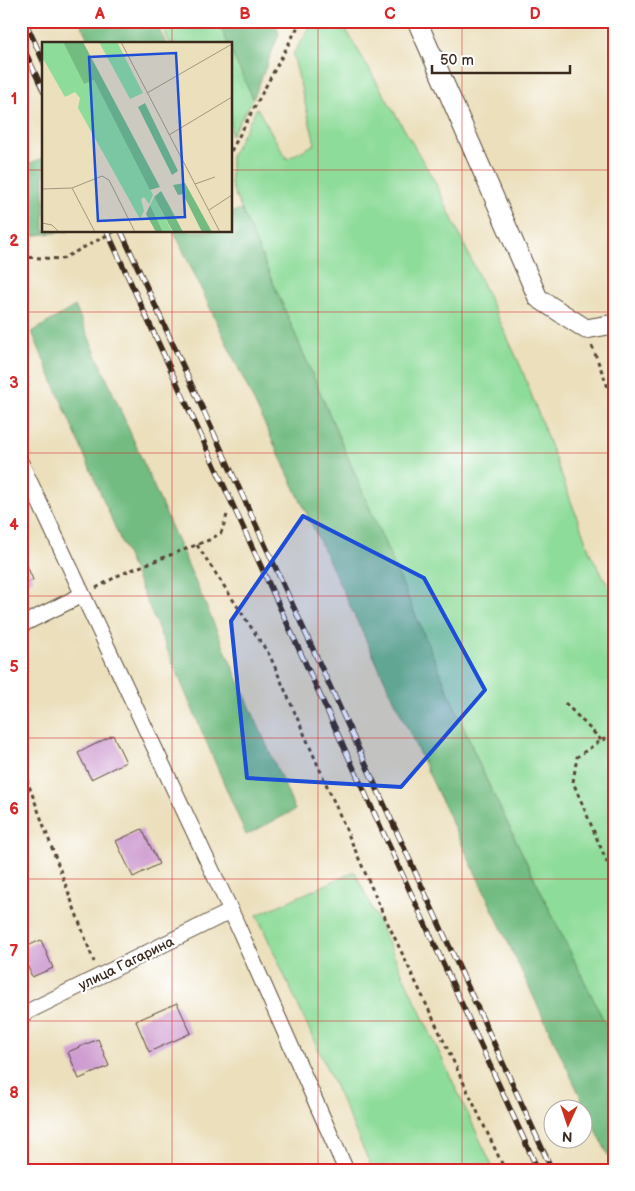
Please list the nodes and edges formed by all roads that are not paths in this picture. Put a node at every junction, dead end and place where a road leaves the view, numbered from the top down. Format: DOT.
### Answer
graph roads {
  1 [pos="417,21"];
  2 [pos="614,324"];
  3 [pos="21,463"];
  4 [pos="82,595"];
  5 [pos="21,626"];
  6 [pos="232,912"];
  7 [pos="21,1015"];
  8 [pos="346,1170"];
  1 -- 2 [label="street"];
  3 -- 4 [label="street"];
  4 -- 5 [label="street"];
  4 -- 6 [label="street"];
  6 -- 7 [label="street, улица Гагарина"];
  6 -- 8 [label="street"];
}
